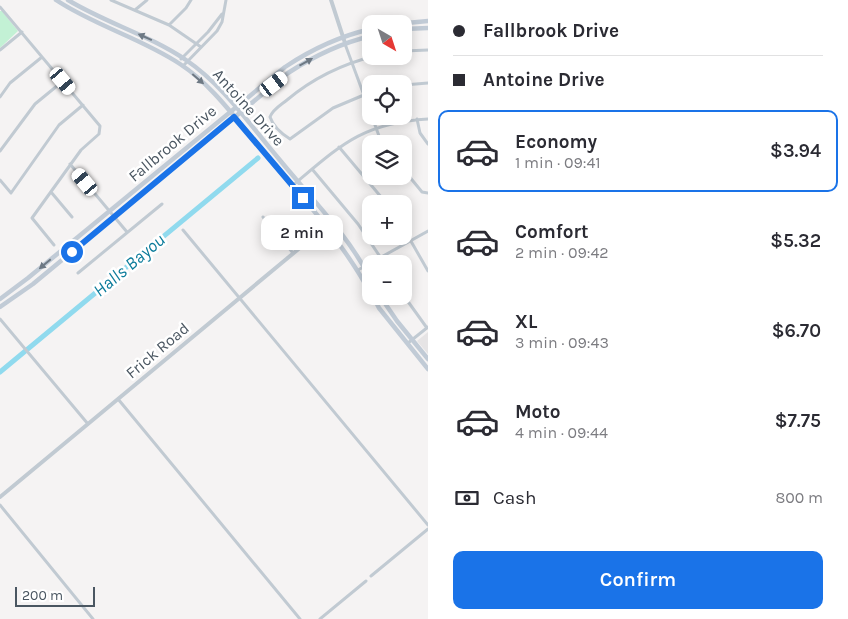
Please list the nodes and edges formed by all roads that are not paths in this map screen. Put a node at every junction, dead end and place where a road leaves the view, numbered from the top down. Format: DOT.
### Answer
graph roads {
  1 [pos="56,0"];
  2 [pos="68,0"];
  3 [pos="111,0"];
  4 [pos="147,0"];
  5 [pos="191,0"];
  6 [pos="226,0"];
  7 [pos="331,0"];
  8 [pos="0,6"];
  9 [pos="135,10"];
  10 [pos="223,13"];
  11 [pos="428,21"];
  12 [pos="412,22"];
  13 [pos="169,25"];
  14 [pos="428,28"];
  15 [pos="127,29"];
  16 [pos="412,29"];
  17 [pos="362,31"];
  18 [pos="22,32"];
  19 [pos="124,35"];
  20 [pos="342,37"];
  21 [pos="362,38"];
  22 [pos="196,42"];
  23 [pos="345,43"];
  24 [pos="201,47"];
  25 [pos="0,50"];
  26 [pos="428,50"];
  27 [pos="412,51"];
  28 [pos="42,56"];
  29 [pos="182,58"];
  30 [pos="362,60"];
  31 [pos="188,61"];
  32 [pos="351,63"];
  33 [pos="180,64"];
  34 [pos="63,81"];
  35 [pos="428,83"];
  36 [pos="412,84"];
  37 [pos="362,91"];
  38 [pos="362,94"];
  39 [pos="0,97"];
  40 [pos="83,105"];
  41 [pos="235,107"];
  42 [pos="230,112"];
  43 [pos="240,112"];
  44 [pos="234,117"];
  45 [pos="417,119"];
  46 [pos="428,119"];
  47 [pos="374,125"];
  48 [pos="375,128"];
  49 [pos="378,135"];
  50 [pos="428,144"];
  51 [pos="339,147"];
  52 [pos="0,152"];
  53 [pos="176,156"];
  54 [pos="180,161"];
  55 [pos="70,164"];
  56 [pos="312,169"];
  57 [pos="0,180"];
  58 [pos="412,180"];
  59 [pos="298,181"];
  60 [pos="292,186"];
  61 [pos="51,192"];
  62 [pos="426,193"];
  63 [pos="379,195"];
  64 [pos="162,204"];
  65 [pos="110,211"];
  66 [pos="72,216"];
  67 [pos="114,216"];
  68 [pos="263,217"];
  69 [pos="331,222"];
  70 [pos="326,226"];
  71 [pos="183,230"];
  72 [pos="428,231"];
  73 [pos="127,232"];
  74 [pos="412,239"];
  75 [pos="412,242"];
  76 [pos="54,245"];
  77 [pos="403,245"];
  78 [pos="293,253"];
  79 [pos="379,255"];
  80 [pos="386,255"];
  81 [pos="362,263"];
  82 [pos="362,268"];
  83 [pos="358,270"];
  84 [pos="428,271"];
  85 [pos="78,273"];
  86 [pos="362,277"];
  87 [pos="0,298"];
  88 [pos="239,298"];
  89 [pos="377,305"];
  90 [pos="386,305"];
  91 [pos="411,305"];
  92 [pos="0,307"];
  93 [pos="0,320"];
  94 [pos="428,327"];
  95 [pos="412,340"];
  96 [pos="408,344"];
  97 [pos="428,359"];
  98 [pos="428,369"];
  99 [pos="118,399"];
  100 [pos="88,424"];
  101 [pos="0,497"];
  102 [pos="0,505"];
  103 [pos="428,525"];
  104 [pos="428,529"];
  105 [pos="371,576"];
  106 [pos="366,581"];
  107 [pos="94,619"];
  108 [pos="300,619"];
  109 [pos="320,619"];
  1 -- 19 [label="main road, Antoine Drive"];
  2 -- 15 [label="main road, Antoine Drive"];
  3 -- 9 [label="street"];
  4 -- 9 [label="street"];
  5 -- 13 [label="street"];
  6 -- 10 [label="street"];
  7 -- 20 [label="street"];
  8 -- 18 [label="street"];
  9 -- 13 [label="street"];
  10 -- 22 [label="street"];
  10 -- 24 [label="street"];
  11 -- 12 [label="main road"];
  13 -- 22 [label="street"];
  14 -- 16 [label="main road"];
  15 -- 19 [label="main road"];
  29 -- 15 [label="main road, Antoine Drive, one-way"];
  17 -- 20 [label="main road, Fallbrook Drive"];
  18 -- 25 [label="street"];
  18 -- 28 [label="street"];
  19 -- 33 [label="main road, Antoine Drive"];
  20 -- 23 [label="street"];
  20 -- 41 [label="main road, Fallbrook Drive"];
  21 -- 23 [label="main road, Fallbrook Drive"];
  22 -- 24 [label="street"];
  22 -- 29 [label="street"];
  23 -- 32 [label="street"];
  43 -- 23 [label="main road, Fallbrook Drive, one-way"];
  24 -- 31 [label="street"];
  26 -- 27 [label="street"];
  28 -- 34 [label="street"];
  28 -- 39 [label="street"];
  29 -- 31 [label="main road, Antoine Drive"];
  29 -- 33 [label="street"];
  30 -- 32 [label="street"];
  31 -- 33 [label="street"];
  31 -- 41 [label="main road, Antoine Drive"];
  32 -- 37 [label="street"];
  32 -- 38 [label="street"];
  33 -- 42 [label="main road, Antoine Drive, one-way"];
  34 -- 40 [label="street"];
  34 -- 52 [label="street"];
  35 -- 36 [label="street"];
  40 -- 55 [label="street"];
  40 -- 57 [label="street"];
  41 -- 42 [label="main road, Fallbrook Drive"];
  41 -- 43 [label="main road, Antoine Drive"];
  42 -- 44 [label="main road, Antoine Drive"];
  42 -- 53 [label="main road, Fallbrook Drive"];
  43 -- 44 [label="main road, Fallbrook Drive"];
  43 -- 59 [label="main road, Antoine Drive"];
  44 -- 54 [label="main road, Fallbrook Drive"];
  44 -- 60 [label="main road, Antoine Drive"];
  45 -- 46 [label="street"];
  45 -- 48 [label="street"];
  45 -- 50 [label="street"];
  47 -- 48 [label="street"];
  48 -- 49 [label="street"];
  48 -- 51 [label="street"];
  51 -- 56 [label="street"];
  51 -- 63 [label="street"];
  53 -- 54 [label="main road"];
  53 -- 65 [label="main road, Fallbrook Drive"];
  54 -- 67 [label="main road, Fallbrook Drive"];
  55 -- 61 [label="street"];
  55 -- 65 [label="street"];
  56 -- 59 [label="street"];
  56 -- 79 [label="street"];
  58 -- 62 [label="street"];
  59 -- 60 [label="street"];
  59 -- 69 [label="main road, Antoine Drive"];
  60 -- 70 [label="main road, Antoine Drive"];
  61 -- 66 [label="street"];
  61 -- 76 [label="street"];
  64 -- 73 [label="street"];
  65 -- 67 [label="street"];
  65 -- 87 [label="main road, Fallbrook Drive, one-way"];
  67 -- 73 [label="street"];
  67 -- 92 [label="main road, Fallbrook Drive"];
  68 -- 78 [label="street"];
  69 -- 70 [label="street, Frick Road"];
  69 -- 81 [label="main road, Antoine Drive"];
  70 -- 78 [label="street, Frick Road"];
  70 -- 83 [label="main road, Antoine Drive"];
  71 -- 88 [label="street"];
  72 -- 74 [label="street"];
  73 -- 85 [label="street"];
  75 -- 84 [label="street"];
  77 -- 80 [label="street"];
  78 -- 88 [label="street, Frick Road"];
  82 -- 83 [label="street"];
  83 -- 86 [label="main road, Antoine Drive"];
  88 -- 99 [label="street, Frick Road"];
  88 -- 103 [label="street"];
  89 -- 96 [label="main road, Antoine Drive"];
  90 -- 95 [label="main road"];
  91 -- 94 [label="street"];
  93 -- 100 [label="street"];
  94 -- 95 [label="street"];
  95 -- 96 [label="street"];
  95 -- 97 [label="main road"];
  96 -- 98 [label="main road, Antoine Drive"];
  99 -- 100 [label="street, Frick Road"];
  99 -- 108 [label="street"];
  100 -- 101 [label="street, Frick Road"];
  102 -- 107 [label="street"];
  104 -- 105 [label="street"];
  106 -- 109 [label="street"];
}
